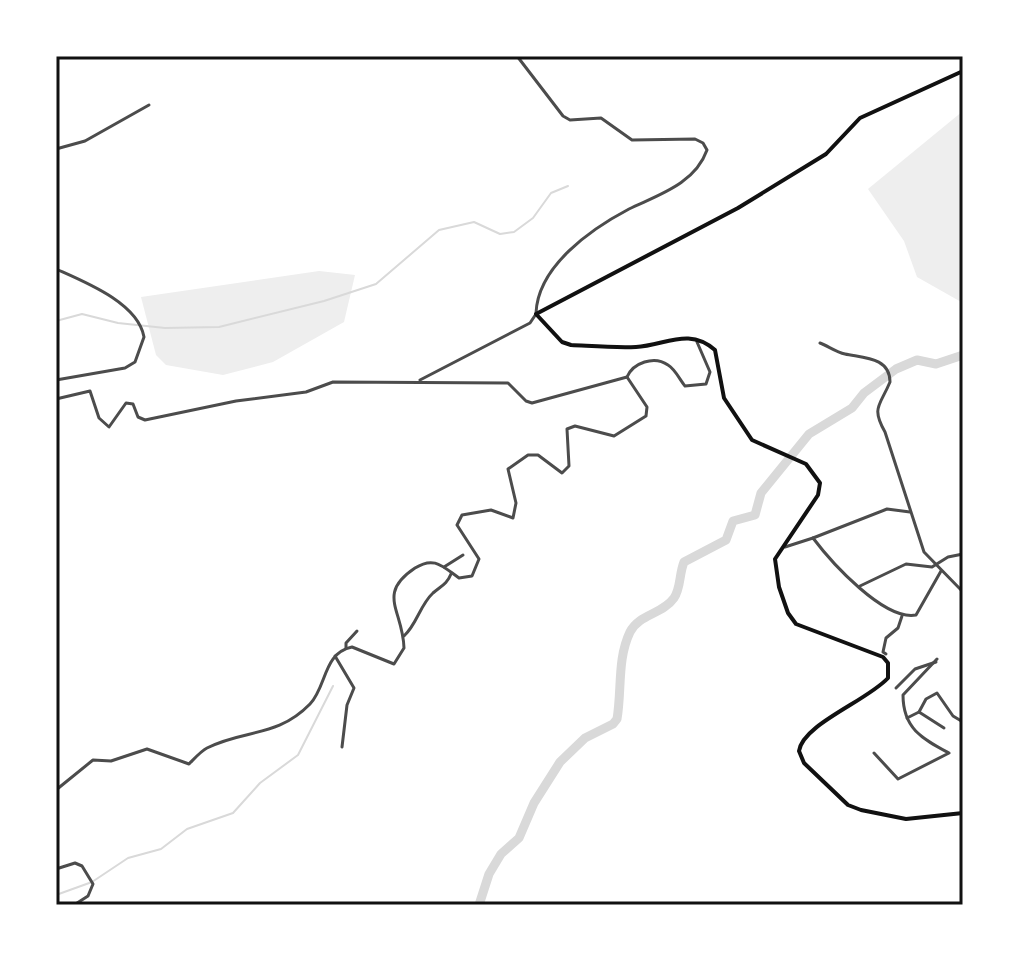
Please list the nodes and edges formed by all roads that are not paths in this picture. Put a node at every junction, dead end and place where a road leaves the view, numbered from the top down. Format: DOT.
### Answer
graph roads {
  1 [pos="517,56"];
  2 [pos="963,71"];
  3 [pos="149,105"];
  4 [pos="56,149"];
  5 [pos="56,269"];
  6 [pos="536,314"];
  7 [pos="696,338"];
  8 [pos="820,343"];
  9 [pos="627,377"];
  10 [pos="56,380"];
  11 [pos="416,381"];
  12 [pos="56,399"];
  13 [pos="910,512"];
  14 [pos="813,538"];
  15 [pos="781,548"];
  16 [pos="963,554"];
  17 [pos="463,555"];
  18 [pos="935,566"];
  19 [pos="444,567"];
  20 [pos="941,571"];
  21 [pos="452,573"];
  22 [pos="859,587"];
  23 [pos="963,592"];
  24 [pos="902,616"];
  25 [pos="357,631"];
  26 [pos="404,636"];
  27 [pos="346,648"];
  28 [pos="886,654"];
  29 [pos="335,656"];
  30 [pos="896,688"];
  31 [pos="919,712"];
  32 [pos="907,718"];
  33 [pos="963,722"];
  34 [pos="944,728"];
  35 [pos="342,747"];
  36 [pos="874,753"];
  37 [pos="56,790"];
  38 [pos="963,813"];
  39 [pos="56,869"];
  40 [pos="74,905"];
  1 -- 6 [label="street"];
  2 -- 6 [label="main road"];
  3 -- 4 [label="street"];
  5 -- 10 [label="street"];
  6 -- 7 [label="main road"];
  6 -- 11 [label="street"];
  7 -- 9 [label="street"];
  7 -- 15 [label="main road"];
  8 -- 13 [label="street"];
  9 -- 11 [label="street"];
  9 -- 21 [label="street"];
  11 -- 12 [label="street"];
  13 -- 14 [label="street"];
  13 -- 18 [label="street"];
  14 -- 15 [label="street"];
  14 -- 22 [label="street"];
  15 -- 38 [label="main road"];
  16 -- 18 [label="street"];
  17 -- 19 [label="street"];
  18 -- 20 [label="street"];
  18 -- 22 [label="street"];
  19 -- 21 [label="street"];
  19 -- 26 [label="street"];
  20 -- 23 [label="street"];
  20 -- 24 [label="street"];
  21 -- 26 [label="street"];
  22 -- 24 [label="street"];
  24 -- 28 [label="street"];
  25 -- 27 [label="street"];
  26 -- 27 [label="street"];
  27 -- 29 [label="street"];
  29 -- 35 [label="street"];
  29 -- 37 [label="street"];
  30 -- 32 [label="street"];
  31 -- 32 [label="street"];
  31 -- 33 [label="street"];
  31 -- 34 [label="street"];
  32 -- 36 [label="street"];
  39 -- 40 [label="street"];
}
